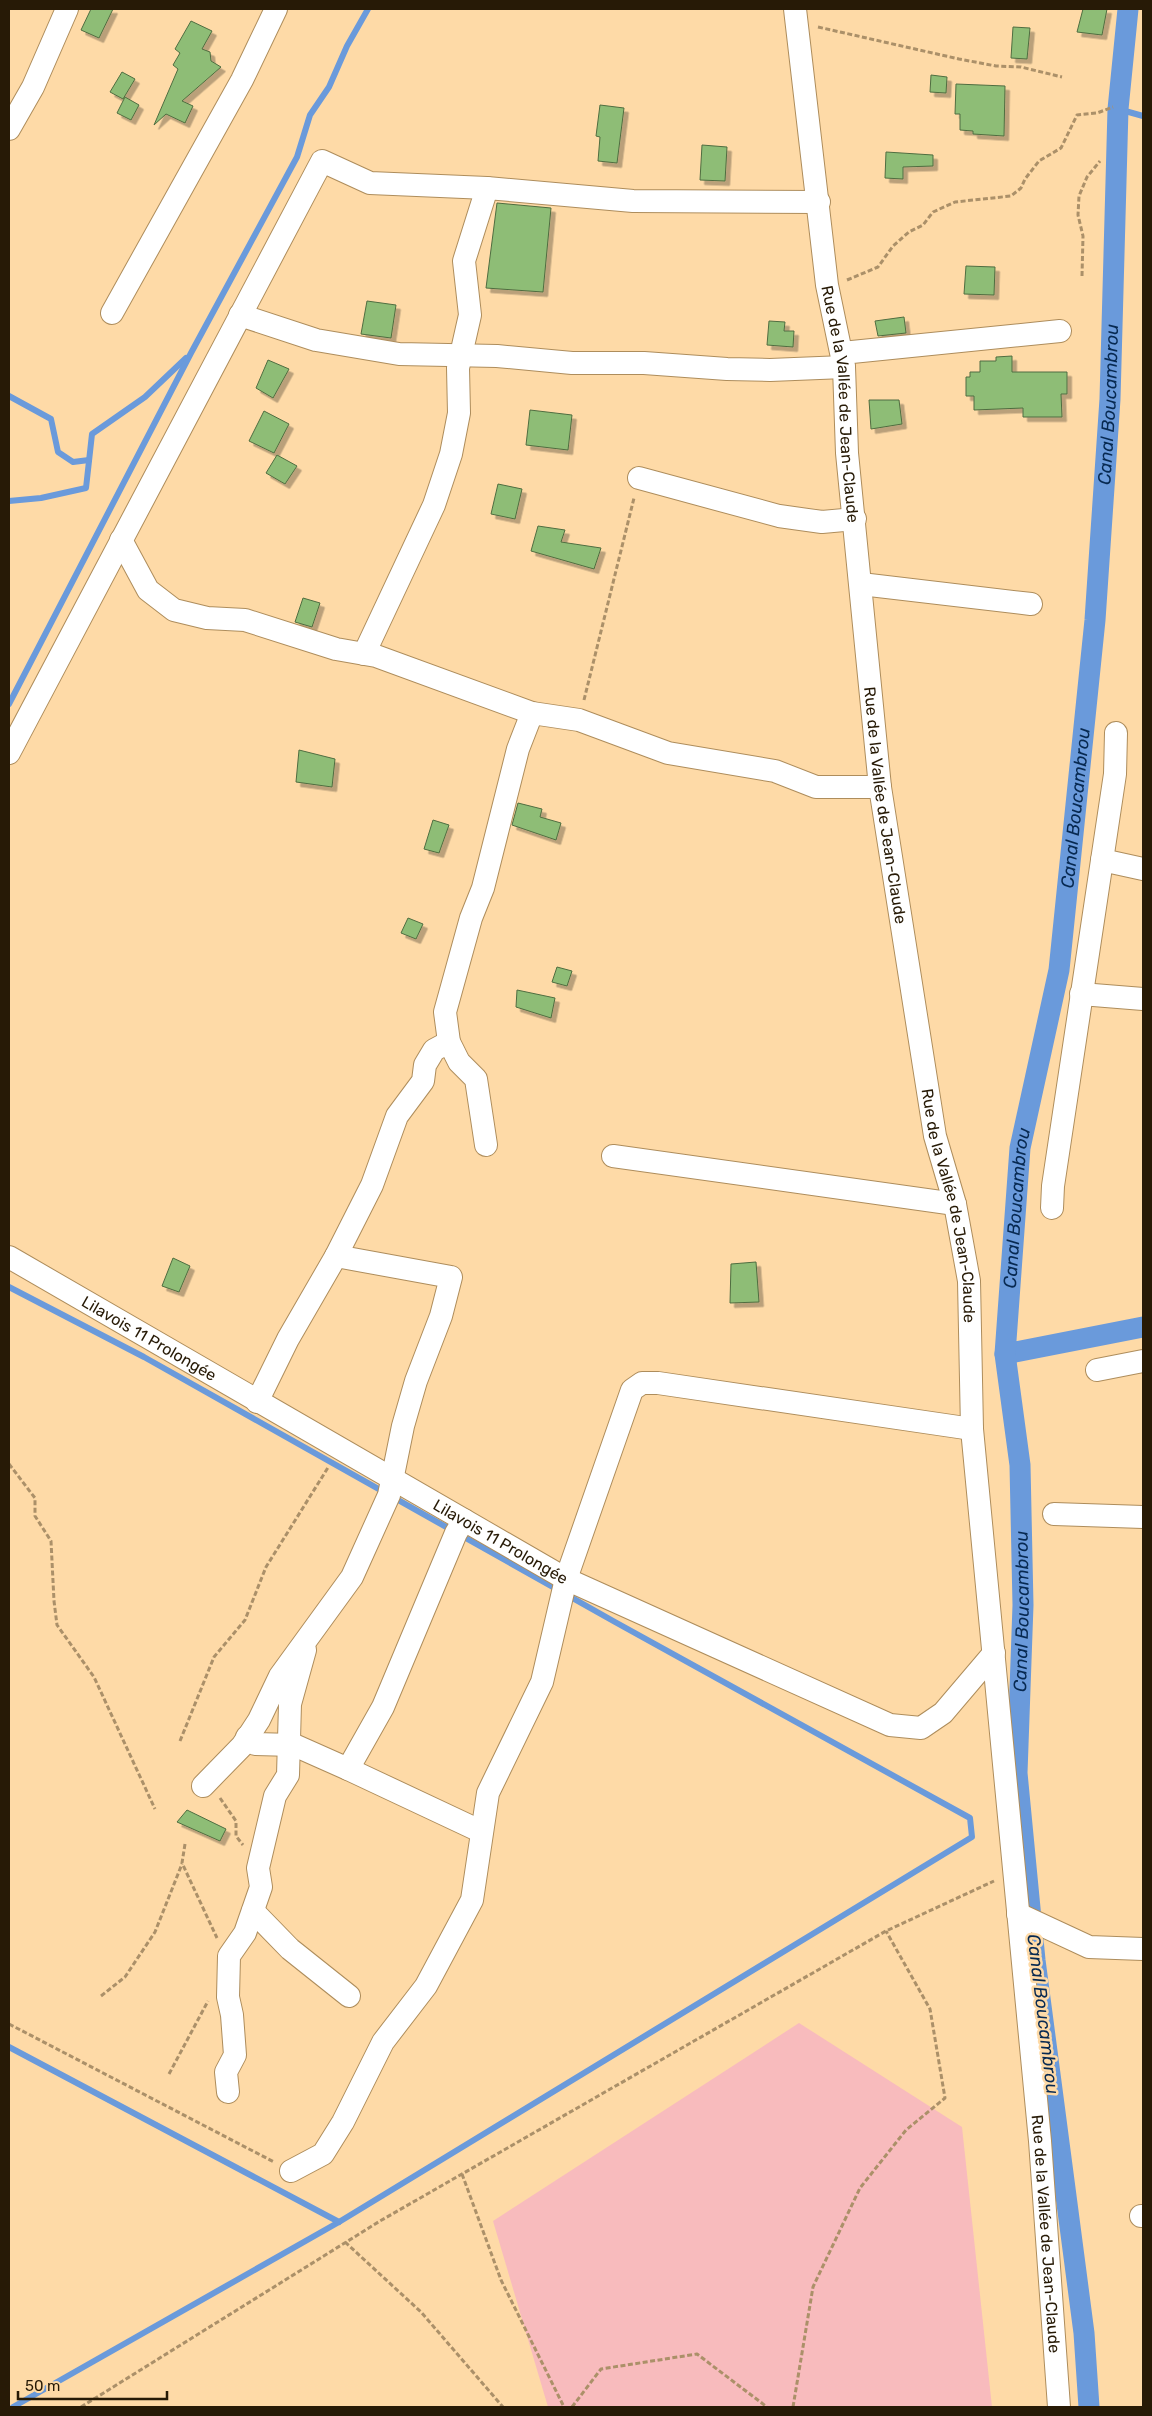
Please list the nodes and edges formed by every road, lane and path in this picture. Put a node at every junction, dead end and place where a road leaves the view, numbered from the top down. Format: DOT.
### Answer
graph roads {
  1 [pos="67,9"];
  2 [pos="276,9"];
  3 [pos="796,14"];
  4 [pos="1062,77"];
  5 [pos="1112,107"];
  6 [pos="9,129"];
  7 [pos="1100,161"];
  8 [pos="487,188"];
  9 [pos="819,202"];
  10 [pos="1082,276"];
  11 [pos="827,285"];
  12 [pos="112,313"];
  13 [pos="240,315"];
  14 [pos="1060,331"];
  15 [pos="461,354"];
  16 [pos="843,360"];
  17 [pos="639,478"];
  18 [pos="854,520"];
  19 [pos="121,540"];
  20 [pos="861,584"];
  21 [pos="1031,604"];
  22 [pos="364,654"];
  23 [pos="532,713"];
  24 [pos="579,720"];
  25 [pos="1116,733"];
  26 [pos="9,753"];
  27 [pos="880,787"];
  28 [pos="1102,860"];
  29 [pos="1143,869"];
  30 [pos="1080,994"];
  31 [pos="1143,999"];
  32 [pos="448,1042"];
  33 [pos="486,1145"];
  34 [pos="613,1156"];
  35 [pos="955,1204"];
  36 [pos="1052,1208"];
  37 [pos="336,1256"];
  38 [pos="9,1257"];
  39 [pos="1143,1361"];
  40 [pos="1097,1370"];
  41 [pos="257,1402"];
  42 [pos="972,1429"];
  43 [pos="340,1449"];
  44 [pos="9,1464"];
  45 [pos="393,1479"];
  46 [pos="1054,1514"];
  47 [pos="1143,1517"];
  48 [pos="464,1520"];
  49 [pos="566,1579"];
  50 [pos="311,1632"];
  51 [pos="994,1653"];
  52 [pos="247,1737"];
  53 [pos="180,1742"];
  54 [pos="289,1745"];
  55 [pos="348,1769"];
  56 [pos="206,1783"];
  57 [pos="155,1809"];
  58 [pos="480,1831"];
  59 [pos="185,1844"];
  60 [pos="182,1863"];
  61 [pos="258,1868"];
  62 [pos="1014,1871"];
  63 [pos="253,1911"];
  64 [pos="1018,1914"];
  65 [pos="886,1931"];
  66 [pos="1143,1949"];
  67 [pos="229,1965"];
  68 [pos="212,1994"];
  69 [pos="102,1996"];
  70 [pos="349,1996"];
  71 [pos="9,2024"];
  72 [pos="169,2074"];
  73 [pos="228,2092"];
  74 [pos="291,2171"];
  75 [pos="462,2174"];
  76 [pos="345,2242"];
  77 [pos="81,2407"];
  78 [pos="503,2407"];
  79 [pos="564,2407"];
  80 [pos="572,2407"];
  81 [pos="767,2407"];
  82 [pos="793,2407"];
  83 [pos="1059,2407"];
  1 -- 6 [label="street"];
  2 -- 12 [label="street"];
  3 -- 4 [label="path"];
  3 -- 9 [label="street, Rue de la Vallée de Jean-Claude"];
  5 -- 11 [label="path"];
  7 -- 10 [label="path"];
  8 -- 9 [label="street"];
  8 -- 13 [label="street"];
  8 -- 15 [label="street"];
  9 -- 11 [label="street, Rue de la Vallée de Jean-Claude"];
  11 -- 16 [label="street, Rue de la Vallée de Jean-Claude"];
  13 -- 15 [label="street"];
  13 -- 19 [label="street"];
  14 -- 16 [label="street"];
  15 -- 16 [label="street"];
  15 -- 22 [label="street"];
  16 -- 18 [label="street, Rue de la Vallée de Jean-Claude"];
  17 -- 18 [label="street"];
  17 -- 24 [label="path"];
  18 -- 20 [label="street, Rue de la Vallée de Jean-Claude"];
  19 -- 22 [label="street"];
  19 -- 26 [label="street"];
  20 -- 21 [label="street"];
  20 -- 27 [label="street, Rue de la Vallée de Jean-Claude"];
  22 -- 23 [label="street"];
  23 -- 24 [label="street"];
  23 -- 32 [label="street"];
  24 -- 27 [label="street"];
  25 -- 28 [label="street"];
  27 -- 35 [label="street, Rue de la Vallée de Jean-Claude"];
  28 -- 29 [label="street"];
  28 -- 30 [label="street"];
  30 -- 31 [label="street"];
  30 -- 36 [label="street"];
  32 -- 33 [label="street"];
  32 -- 37 [label="street"];
  34 -- 35 [label="street"];
  35 -- 42 [label="street, Rue de la Vallée de Jean-Claude"];
  37 -- 41 [label="street"];
  37 -- 45 [label="street"];
  38 -- 41 [label="street, Lilavois 11 Prolongée"];
  39 -- 40 [label="street"];
  41 -- 43 [label="street, Lilavois 11 Prolongée"];
  42 -- 49 [label="street"];
  42 -- 51 [label="street, Rue de la Vallée de Jean-Claude"];
  43 -- 45 [label="street, Lilavois 11 Prolongée"];
  43 -- 53 [label="path"];
  44 -- 57 [label="path"];
  45 -- 48 [label="street, Lilavois 11 Prolongée"];
  45 -- 50 [label="street"];
  46 -- 47 [label="street"];
  48 -- 49 [label="street, Lilavois 11 Prolongée"];
  48 -- 55 [label="street"];
  49 -- 51 [label="street, Lilavois 11 Prolongée"];
  49 -- 58 [label="street"];
  50 -- 52 [label="street"];
  50 -- 54 [label="street"];
  51 -- 62 [label="street, Rue de la Vallée de Jean-Claude"];
  52 -- 54 [label="street"];
  52 -- 56 [label="street"];
  54 -- 55 [label="street"];
  54 -- 61 [label="street"];
  55 -- 58 [label="street"];
  56 -- 61 [label="path"];
  58 -- 74 [label="street"];
  59 -- 60 [label="path"];
  60 -- 67 [label="path"];
  60 -- 69 [label="path"];
  61 -- 63 [label="street"];
  62 -- 64 [label="street, Rue de la Vallée de Jean-Claude"];
  62 -- 65 [label="path"];
  63 -- 67 [label="street"];
  63 -- 70 [label="street"];
  64 -- 66 [label="street"];
  64 -- 83 [label="street, Rue de la Vallée de Jean-Claude"];
  65 -- 75 [label="path"];
  65 -- 82 [label="path"];
  67 -- 73 [label="street"];
  68 -- 72 [label="path"];
  71 -- 74 [label="path"];
  75 -- 76 [label="path"];
  75 -- 79 [label="path"];
  76 -- 77 [label="path"];
  76 -- 78 [label="path"];
  80 -- 81 [label="path"];
}
